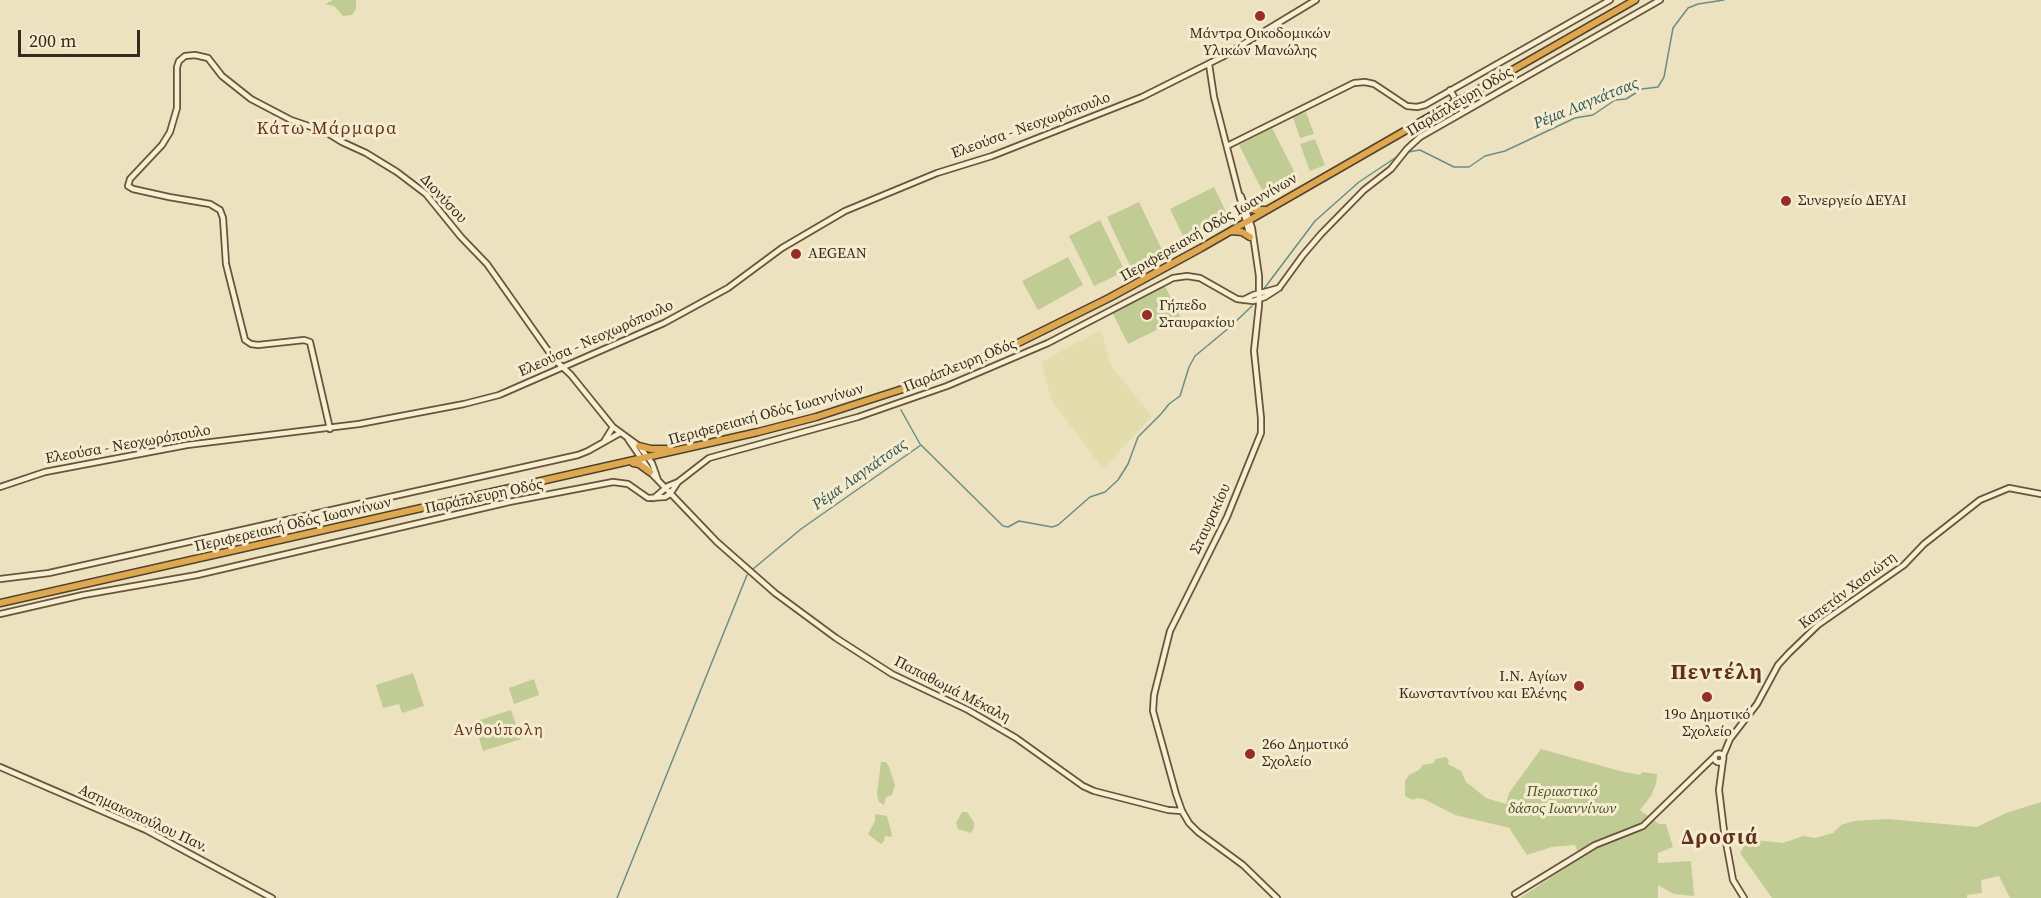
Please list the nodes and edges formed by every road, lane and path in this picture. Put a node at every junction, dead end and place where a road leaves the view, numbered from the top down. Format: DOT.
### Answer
graph roads {
  1 [pos="1316,0"];
  2 [pos="1610,0"];
  3 [pos="1635,0"];
  4 [pos="1660,0"];
  5 [pos="1209,64"];
  6 [pos="1450,90"];
  7 [pos="1463,112"];
  8 [pos="1227,146"];
  9 [pos="1241,196"];
  10 [pos="1245,205"];
  11 [pos="1266,210"];
  12 [pos="1247,221"];
  13 [pos="1230,231"];
  14 [pos="1250,237"];
  15 [pos="1254,247"];
  16 [pos="1279,288"];
  17 [pos="1259,293"];
  18 [pos="1259,299"];
  19 [pos="1243,300"];
  20 [pos="562,368"];
  21 [pos="614,427"];
  22 [pos="330,429"];
  23 [pos="620,433"];
  24 [pos="627,438"];
  25 [pos="604,442"];
  26 [pos="639,446"];
  27 [pos="681,450"];
  28 [pos="645,458"];
  29 [pos="623,463"];
  30 [pos="650,472"];
  31 [pos="658,480"];
  32 [pos="678,482"];
  33 [pos="0,487"];
  34 [pos="665,488"];
  35 [pos="670,494"];
  36 [pos="2041,494"];
  37 [pos="654,498"];
  38 [pos="0,579"];
  39 [pos="0,603"];
  40 [pos="0,614"];
  41 [pos="1719,759"];
  42 [pos="0,767"];
  43 [pos="1182,811"];
  44 [pos="1515,894"];
  45 [pos="272,898"];
  46 [pos="1277,898"];
  47 [pos="1744,898"];
  1 -- 5 [label="street, Ελεούσα - Νεοχωρόπουλο"];
  2 -- 6 [label="street, Παράπλευρη Οδός"];
  3 -- 11 [label="highway, Περιφερειακή Οδός Ιωαννίνων"];
  4 -- 7 [label="street, Παράπλευρη Οδός"];
  5 -- 8 [label="street"];
  5 -- 20 [label="street, Ελεούσα - Νεοχωρόπουλο"];
  6 -- 7 [label="street"];
  6 -- 8 [label="street, Παράπλευρη Οδός"];
  7 -- 16 [label="street, Παράπλευρη Οδός"];
  8 -- 9 [label="street"];
  9 -- 10 [label="street"];
  9 -- 12 [label="street"];
  10 -- 11 [label="highway"];
  10 -- 12 [label="street"];
  11 -- 12 [label="highway, Περιφερειακή Οδός Ιωαννίνων"];
  12 -- 13 [label="highway, Περιφερειακή Οδός Ιωαννίνων"];
  12 -- 14 [label="street"];
  12 -- 15 [label="street"];
  13 -- 14 [label="highway"];
  13 -- 27 [label="highway, Περιφερειακή Οδός Ιωαννίνων"];
  14 -- 15 [label="street"];
  15 -- 17 [label="street, Σταυρακίου"];
  16 -- 17 [label="street"];
  16 -- 18 [label="street, Παράπλευρη Οδός"];
  17 -- 18 [label="street, Σταυρακίου"];
  17 -- 19 [label="street"];
  18 -- 19 [label="street, Παράπλευρη Οδός"];
  18 -- 43 [label="street, Σταυρακίου"];
  19 -- 32 [label="street, Παράπλευρη Οδός"];
  20 -- 21 [label="street, Διονύσου"];
  20 -- 22 [label="street, Ελεούσα - Νεοχωρόπουλο"];
  20 -- 22 [label="street, Διονύσου"];
  21 -- 23 [label="street, Διονύσου"];
  21 -- 25 [label="street"];
  22 -- 33 [label="street, Ελεούσα - Νεοχωρόπουλο"];
  23 -- 24 [label="street, Διονύσου"];
  23 -- 25 [label="street, Παράπλευρη Οδός"];
  24 -- 26 [label="street, Διονύσου"];
  24 -- 28 [label="street"];
  25 -- 38 [label="street, Παράπλευρη Οδός"];
  26 -- 27 [label="highway"];
  26 -- 28 [label="street, Διονύσου"];
  27 -- 28 [label="highway, Περιφερειακή Οδός Ιωαννίνων"];
  28 -- 29 [label="highway, Περιφερειακή Οδός Ιωαννίνων"];
  28 -- 30 [label="street"];
  28 -- 31 [label="street"];
  29 -- 30 [label="highway"];
  29 -- 39 [label="highway, Περιφερειακή Οδός Ιωαννίνων"];
  30 -- 31 [label="street"];
  31 -- 34 [label="street, Παπαθωμά Μέκαλη"];
  32 -- 34 [label="street, Παράπλευρη Οδός"];
  32 -- 35 [label="street, Παράπλευρη Οδός"];
  34 -- 35 [label="street, Παπαθωμά Μέκαλη"];
  34 -- 37 [label="street, Παράπλευρη Οδός"];
  35 -- 37 [label="street"];
  35 -- 43 [label="street, Παπαθωμά Μέκαλη"];
  36 -- 41 [label="street, Καπετάν Χασιώτη"];
  37 -- 40 [label="street, Παράπλευρη Οδός"];
  41 -- 44 [label="street"];
  41 -- 47 [label="street"];
  42 -- 45 [label="street, Ασημακοπούλου Παν."];
  43 -- 46 [label="street"];
}
